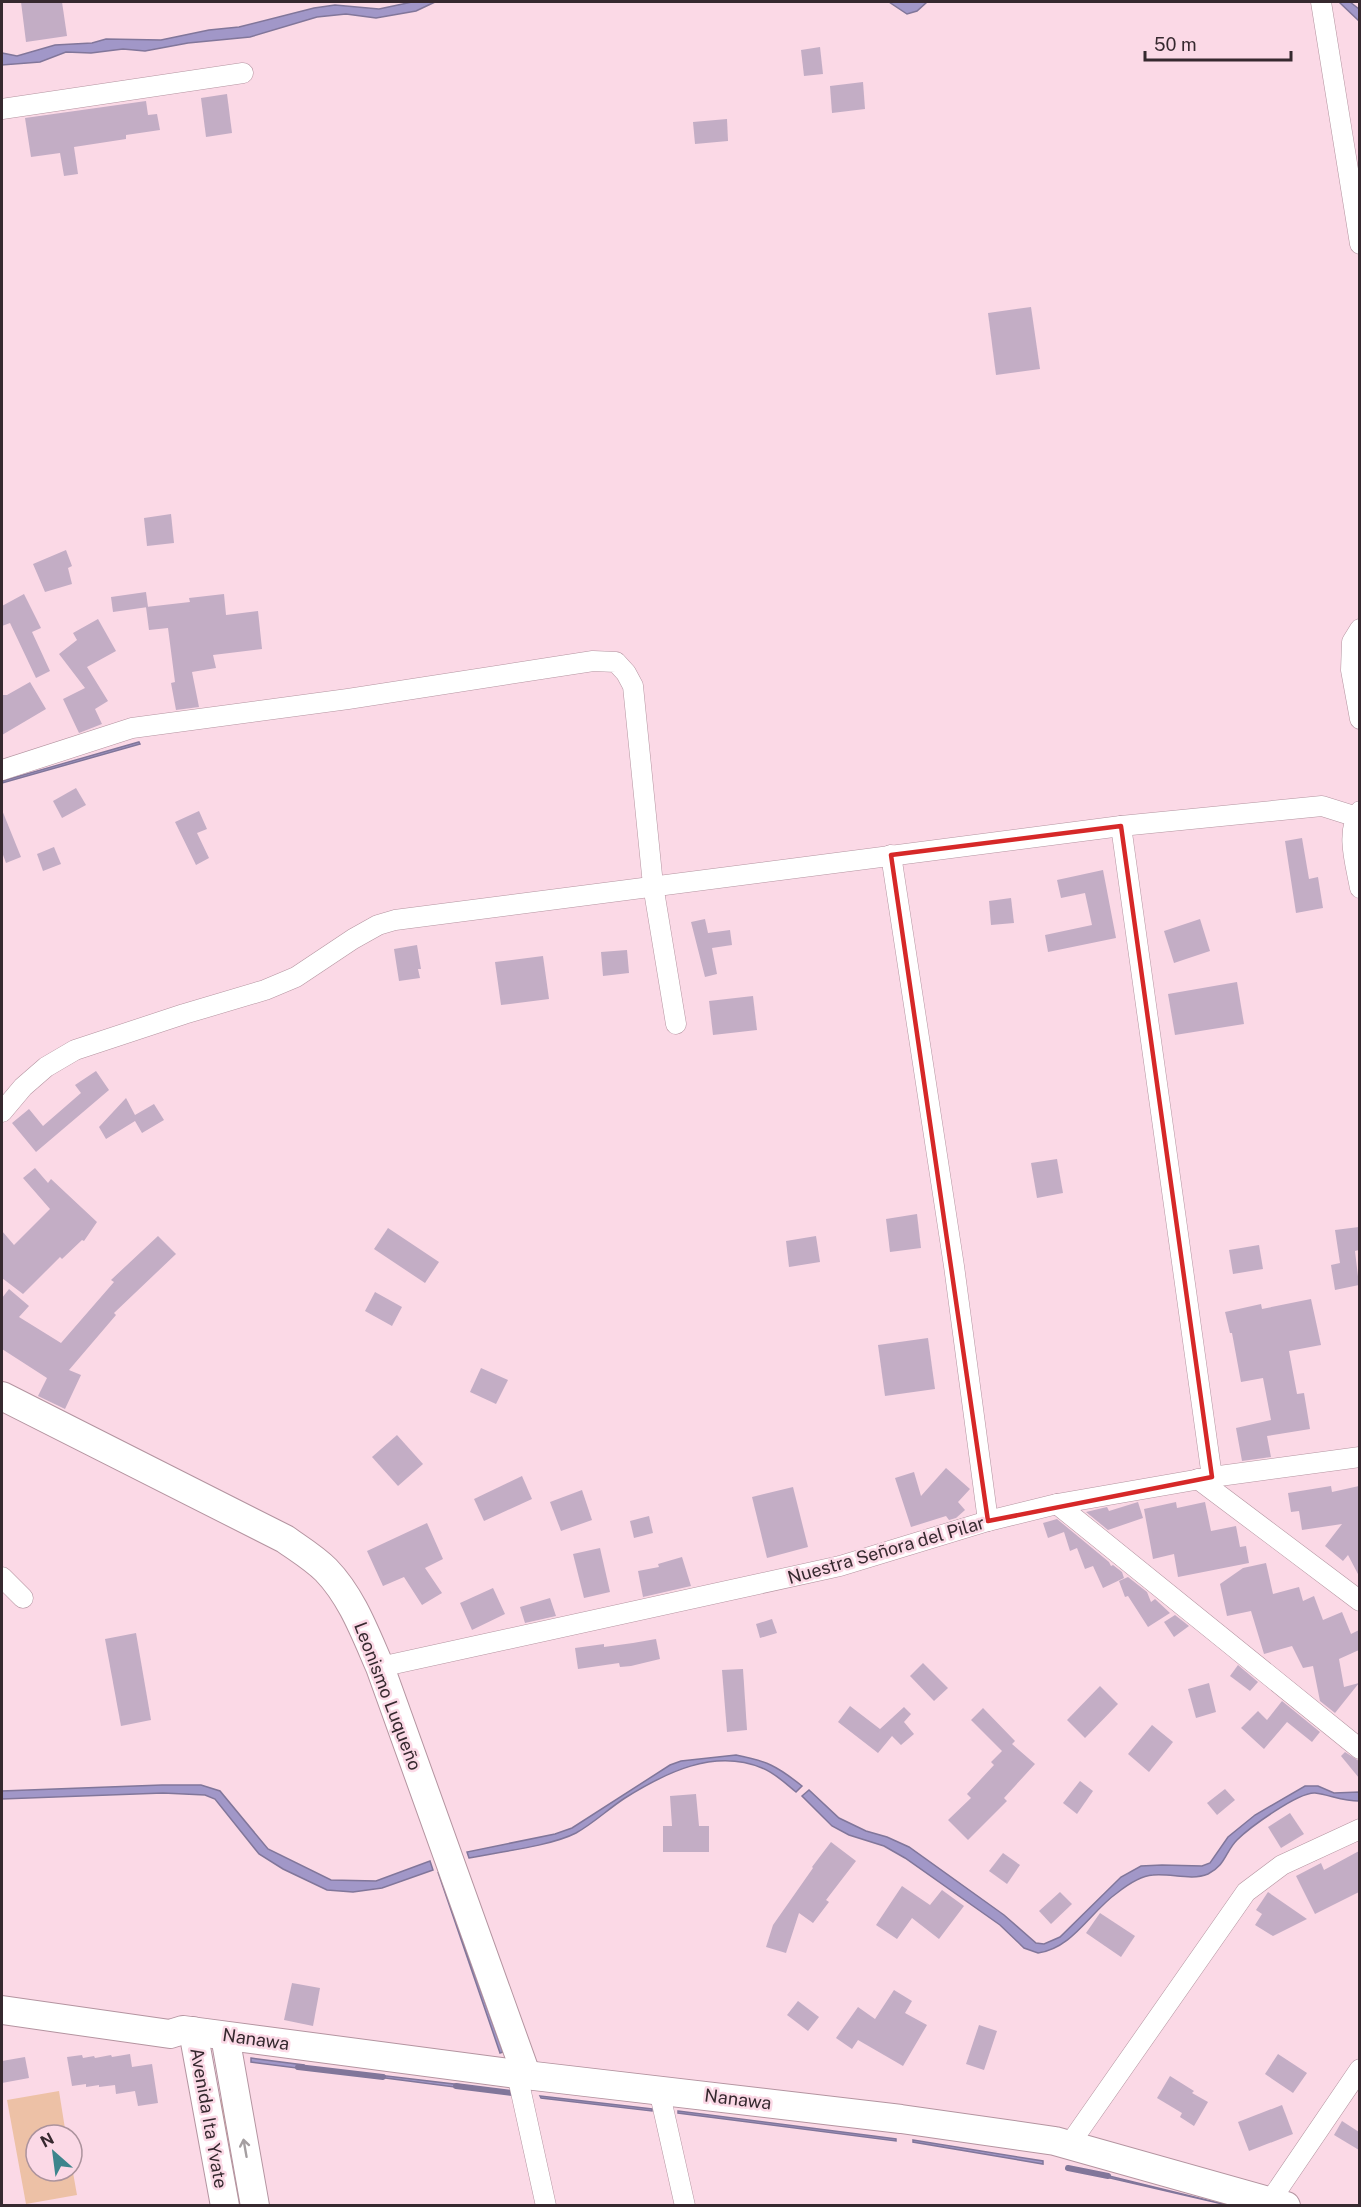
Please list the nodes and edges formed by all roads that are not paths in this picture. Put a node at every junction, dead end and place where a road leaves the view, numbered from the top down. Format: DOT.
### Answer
graph roads {
  1 [pos="1321,2"];
  2 [pos="243,73"];
  3 [pos="2,109"];
  4 [pos="1359,243"];
  5 [pos="1359,629"];
  6 [pos="1359,719"];
  7 [pos="2,770"];
  8 [pos="1358,816"];
  9 [pos="1121,826"];
  10 [pos="891,855"];
  11 [pos="652,885"];
  12 [pos="1359,888"];
  13 [pos="676,1023"];
  14 [pos="2,1112"];
  15 [pos="2,1396"];
  16 [pos="1359,1457"];
  17 [pos="1205,1478"];
  18 [pos="1057,1504"];
  19 [pos="988,1521"];
  20 [pos="2,1577"];
  21 [pos="23,1598"];
  22 [pos="1359,1601"];
  23 [pos="380,1667"];
  24 [pos="1359,1749"];
  25 [pos="1359,1828"];
  26 [pos="2,1996"];
  27 [pos="2,2010"];
  28 [pos="188,2030"];
  29 [pos="225,2036"];
  30 [pos="1359,2069"];
  31 [pos="521,2074"];
  32 [pos="659,2090"];
  33 [pos="1069,2145"];
  34 [pos="1262,2202"];
  35 [pos="225,2205"];
  36 [pos="255,2205"];
  37 [pos="546,2205"];
  38 [pos="685,2205"];
  1 -- 4 [label="street"];
  2 -- 3 [label="street"];
  5 -- 6 [label="street"];
  7 -- 11 [label="street"];
  8 -- 9 [label="street"];
  8 -- 12 [label="street"];
  9 -- 10 [label="street"];
  9 -- 17 [label="street"];
  10 -- 11 [label="street"];
  10 -- 19 [label="street"];
  11 -- 13 [label="street"];
  11 -- 14 [label="street"];
  15 -- 23 [label="main road, Leonismo Luqueño"];
  16 -- 17 [label="street, Nuestra Señora del Pilar"];
  17 -- 18 [label="street, Nuestra Señora del Pilar"];
  17 -- 22 [label="street"];
  18 -- 19 [label="street, Nuestra Señora del Pilar"];
  18 -- 24 [label="street"];
  19 -- 23 [label="street, Nuestra Señora del Pilar"];
  20 -- 21 [label="street"];
  23 -- 31 [label="main road, Leonismo Luqueño"];
  25 -- 33 [label="street"];
  26 -- 28 [label="main road, Nanawa"];
  27 -- 28 [label="main road, Nanawa"];
  28 -- 29 [label="main road, Nanawa"];
  28 -- 35 [label="main road, Avenida Ita Yvate"];
  29 -- 31 [label="main road, Nanawa"];
  36 -- 29 [label="main road, Avenida Ita Yvate, one-way"];
  30 -- 34 [label="street"];
  31 -- 32 [label="main road, Nanawa"];
  31 -- 37 [label="street"];
  32 -- 33 [label="main road, Nanawa"];
  32 -- 38 [label="street"];
  33 -- 34 [label="main road, Nanawa"];
}
